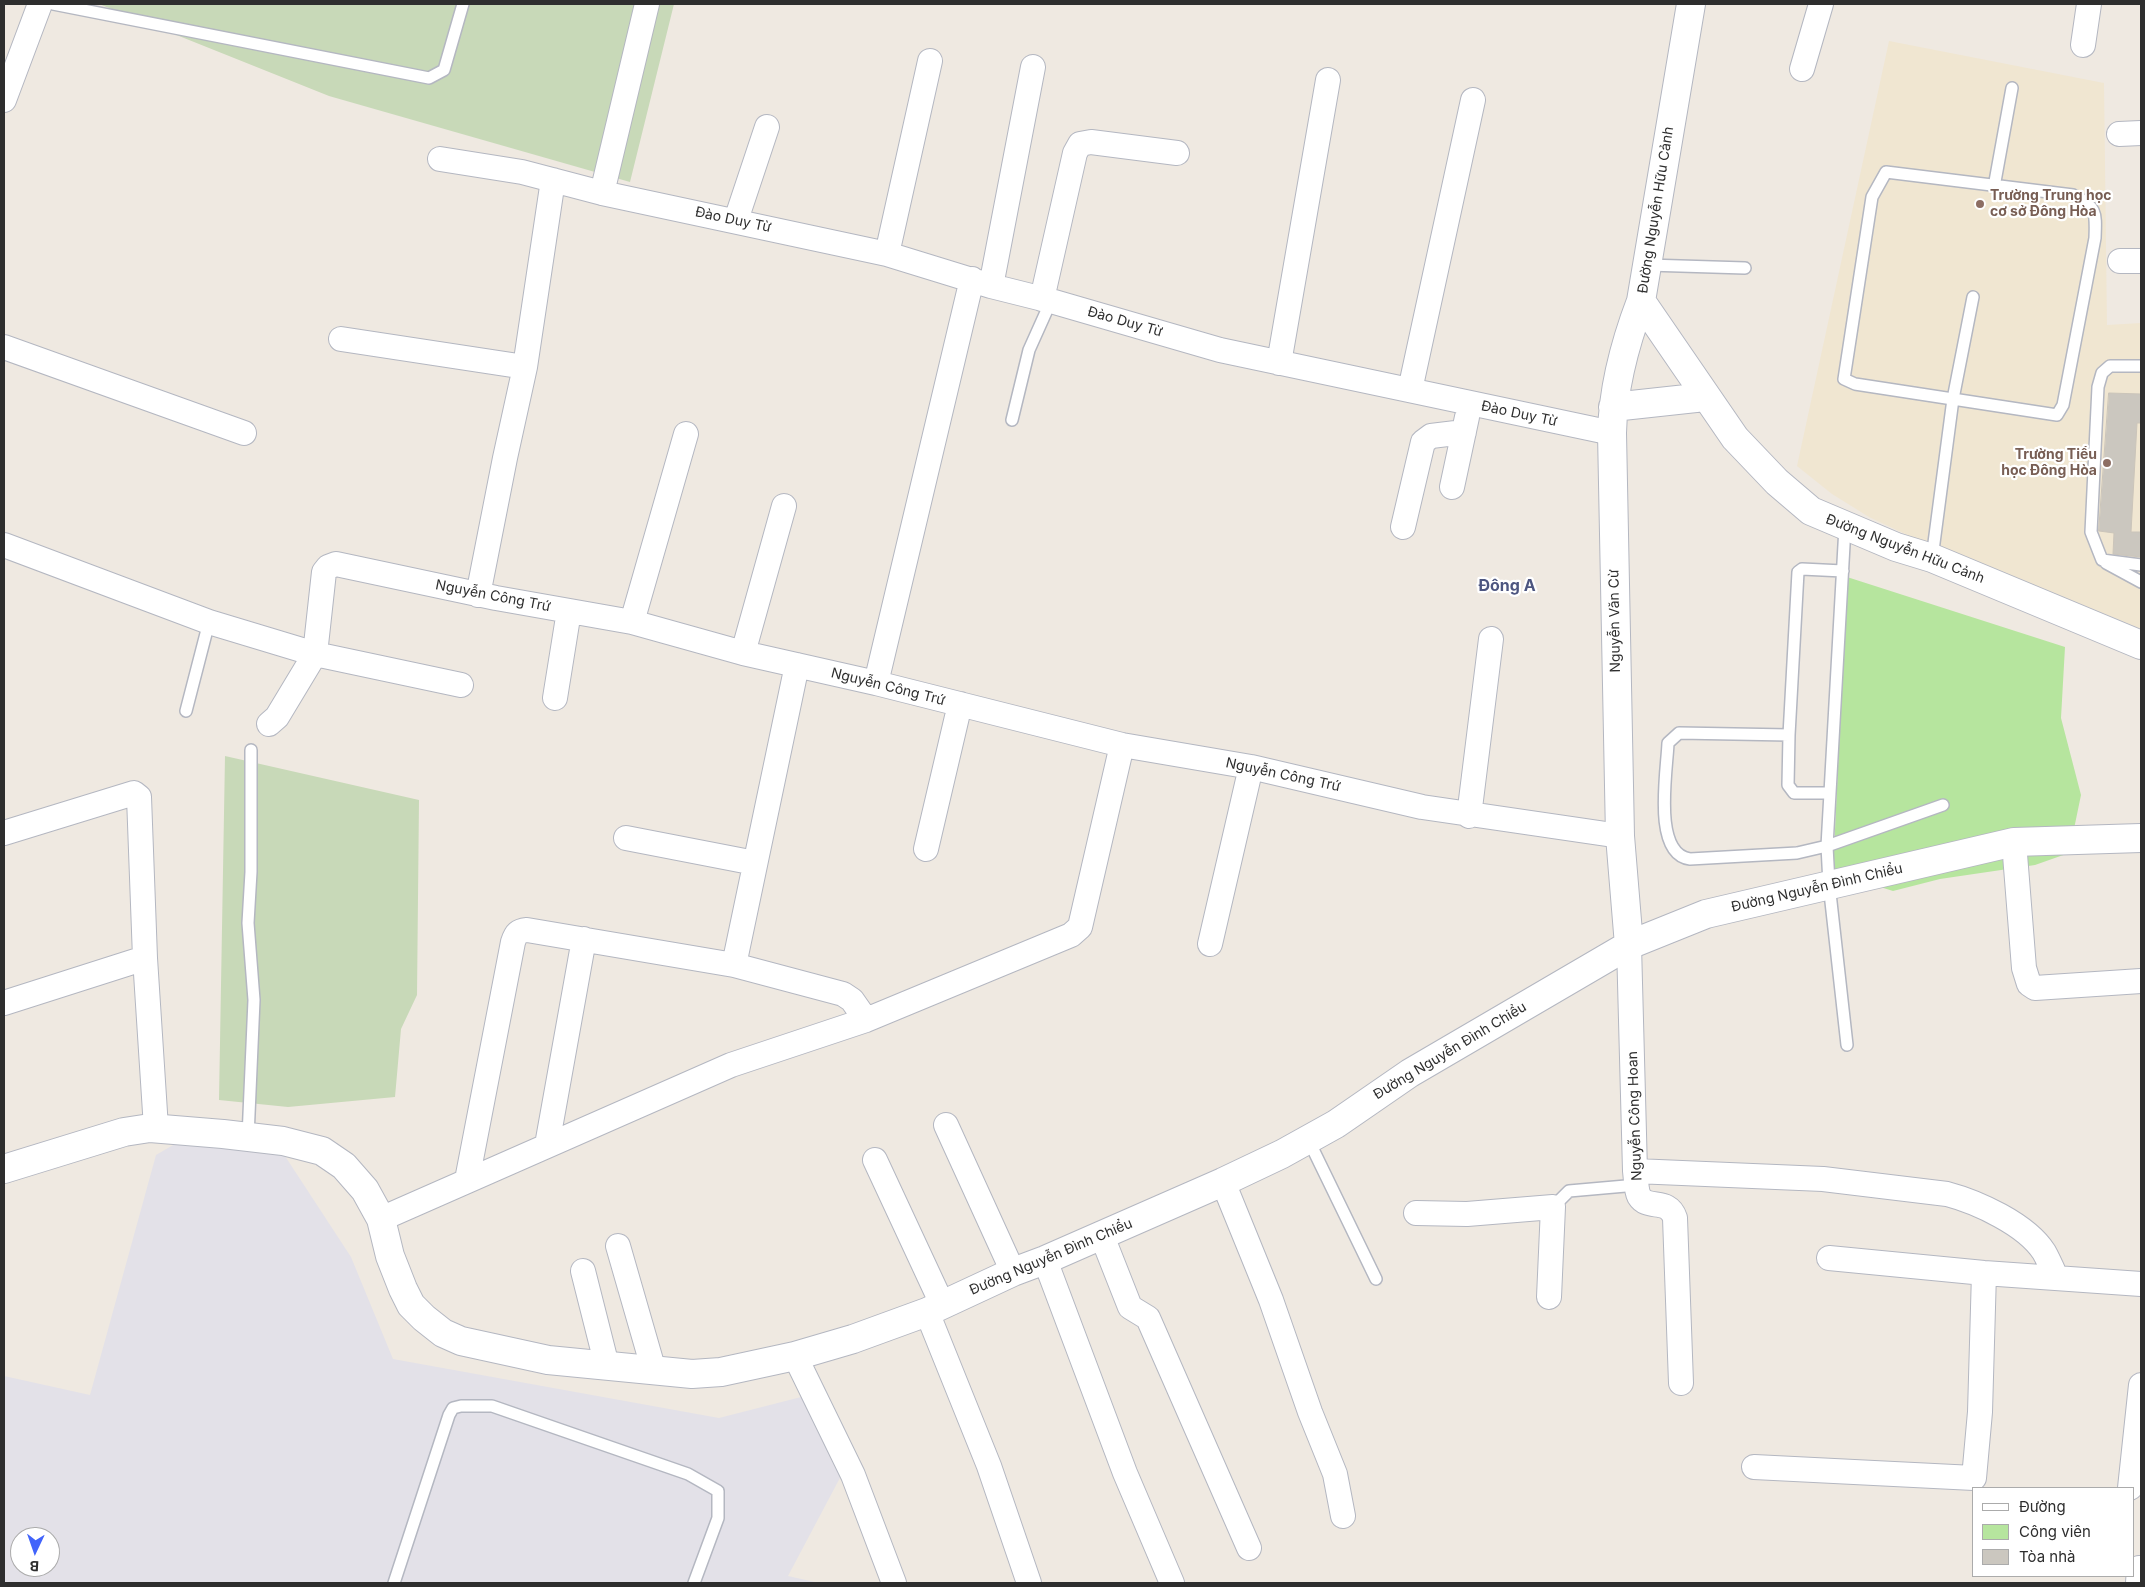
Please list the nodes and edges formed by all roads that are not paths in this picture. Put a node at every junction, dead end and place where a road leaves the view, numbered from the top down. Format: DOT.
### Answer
graph roads {
  1 [pos="40,4"];
  2 [pos="53,4"];
  3 [pos="463,4"];
  4 [pos="647,4"];
  5 [pos="1690,4"];
  6 [pos="1821,4"];
  7 [pos="2089,4"];
  8 [pos="2083,44"];
  9 [pos="930,61"];
  10 [pos="1033,67"];
  11 [pos="1802,69"];
  12 [pos="1328,80"];
  13 [pos="2012,88"];
  14 [pos="4,100"];
  15 [pos="1473,100"];
  16 [pos="767,127"];
  17 [pos="1177,153"];
  18 [pos="440,159"];
  19 [pos="553,180"];
  20 [pos="1994,186"];
  21 [pos="602,193"];
  22 [pos="736,220"];
  23 [pos="887,254"];
  24 [pos="1648,266"];
  25 [pos="1744,268"];
  26 [pos="981,282"];
  27 [pos="1973,297"];
  28 [pos="1046,300"];
  29 [pos="1642,301"];
  30 [pos="341,339"];
  31 [pos="4,347"];
  32 [pos="1279,363"];
  33 [pos="2141,366"];
  34 [pos="525,368"];
  35 [pos="1410,390"];
  36 [pos="1705,396"];
  37 [pos="1953,399"];
  38 [pos="1470,403"];
  39 [pos="1012,420"];
  40 [pos="1612,420"];
  41 [pos="1464,432"];
  42 [pos="244,433"];
  43 [pos="686,434"];
  44 [pos="1452,487"];
  45 [pos="784,506"];
  46 [pos="1403,527"];
  47 [pos="1845,527"];
  48 [pos="4,545"];
  49 [pos="1932,558"];
  50 [pos="2102,560"];
  51 [pos="2141,565"];
  52 [pos="1843,571"];
  53 [pos="2141,582"];
  54 [pos="478,595"];
  55 [pos="569,611"];
  56 [pos="209,622"];
  57 [pos="632,622"];
  58 [pos="1491,639"];
  59 [pos="2141,644"];
  60 [pos="743,653"];
  61 [pos="316,654"];
  62 [pos="797,665"];
  63 [pos="876,683"];
  64 [pos="461,686"];
  65 [pos="556,698"];
  66 [pos="960,704"];
  67 [pos="186,711"];
  68 [pos="269,724"];
  69 [pos="1789,735"];
  70 [pos="1122,745"];
  71 [pos="251,750"];
  72 [pos="1251,767"];
  73 [pos="1830,793"];
  74 [pos="1943,805"];
  75 [pos="1469,816"];
  76 [pos="4,833"];
  77 [pos="1620,836"];
  78 [pos="626,838"];
  79 [pos="2141,838"];
  80 [pos="2014,842"];
  81 [pos="1827,846"];
  82 [pos="926,849"];
  83 [pos="755,863"];
  84 [pos="1829,884"];
  85 [pos="584,939"];
  86 [pos="1210,944"];
  87 [pos="1628,945"];
  88 [pos="145,958"];
  89 [pos="734,965"];
  90 [pos="2141,980"];
  91 [pos="4,1003"];
  92 [pos="866,1020"];
  93 [pos="1848,1045"];
  94 [pos="946,1125"];
  95 [pos="156,1128"];
  96 [pos="248,1137"];
  97 [pos="1308,1139"];
  98 [pos="547,1145"];
  99 [pos="876,1160"];
  100 [pos="4,1169"];
  101 [pos="1636,1178"];
  102 [pos="467,1180"];
  103 [pos="1223,1182"];
  104 [pos="1553,1207"];
  105 [pos="1416,1213"];
  106 [pos="381,1220"];
  107 [pos="1102,1236"];
  108 [pos="618,1246"];
  109 [pos="1830,1258"];
  110 [pos="1045,1260"];
  111 [pos="583,1271"];
  112 [pos="1013,1272"];
  113 [pos="1984,1273"];
  114 [pos="2056,1276"];
  115 [pos="1376,1279"];
  116 [pos="2141,1284"];
  117 [pos="1549,1297"];
  118 [pos="934,1308"];
  119 [pos="795,1356"];
  120 [pos="607,1366"];
  121 [pos="654,1371"];
  122 [pos="1681,1383"];
  123 [pos="2141,1386"];
  124 [pos="1754,1467"];
  125 [pos="1974,1483"];
  126 [pos="2130,1487"];
  127 [pos="1343,1516"];
  128 [pos="1248,1548"];
  129 [pos="394,1583"];
  130 [pos="694,1583"];
  131 [pos="894,1583"];
  132 [pos="1028,1583"];
  133 [pos="1172,1583"];
  1 -- 14 [label="street"];
  2 -- 3 [label="lane"];
  4 -- 21 [label="street"];
  5 -- 24 [label="street, Đường Nguyễn Hữu Cảnh"];
  6 -- 11 [label="street"];
  7 -- 8 [label="street"];
  9 -- 23 [label="street"];
  10 -- 26 [label="street"];
  12 -- 32 [label="street"];
  13 -- 20 [label="lane"];
  15 -- 35 [label="street"];
  16 -- 22 [label="street"];
  17 -- 28 [label="street"];
  18 -- 19 [label="street, Đào Duy Từ"];
  19 -- 21 [label="street, Đào Duy Từ"];
  19 -- 34 [label="street"];
  20 -- 37 [label="lane"];
  20 -- 37 [label="lane"];
  21 -- 22 [label="street, Đào Duy Từ"];
  22 -- 23 [label="street, Đào Duy Từ"];
  23 -- 26 [label="street, Đào Duy Từ"];
  24 -- 25 [label="lane"];
  24 -- 29 [label="street, Đường Nguyễn Hữu Cảnh"];
  26 -- 28 [label="street, Đào Duy Từ"];
  26 -- 63 [label="street"];
  27 -- 37 [label="lane"];
  28 -- 32 [label="street, Đào Duy Từ"];
  28 -- 39 [label="lane"];
  29 -- 36 [label="street, Đường Nguyễn Hữu Cảnh"];
  29 -- 40 [label="street, Nguyễn Văn Cừ"];
  30 -- 34 [label="street"];
  31 -- 42 [label="street"];
  32 -- 35 [label="street, Đào Duy Từ"];
  33 -- 50 [label="lane"];
  34 -- 54 [label="street"];
  35 -- 38 [label="street, Đào Duy Từ"];
  36 -- 40 [label="street"];
  36 -- 47 [label="street, Đường Nguyễn Hữu Cảnh"];
  37 -- 49 [label="lane"];
  38 -- 40 [label="street, Đào Duy Từ"];
  38 -- 41 [label="street"];
  40 -- 77 [label="street, Nguyễn Văn Cừ"];
  41 -- 44 [label="street"];
  41 -- 46 [label="street"];
  43 -- 57 [label="street"];
  45 -- 60 [label="street"];
  47 -- 49 [label="street, Đường Nguyễn Hữu Cảnh"];
  47 -- 52 [label="lane"];
  48 -- 56 [label="street"];
  49 -- 59 [label="street, Đường Nguyễn Hữu Cảnh"];
  50 -- 51 [label="lane"];
  50 -- 53 [label="lane"];
  52 -- 69 [label="lane"];
  52 -- 73 [label="lane"];
  54 -- 55 [label="street, Nguyễn Công Trứ"];
  54 -- 61 [label="street, Nguyễn Công Trứ"];
  55 -- 57 [label="street, Nguyễn Công Trứ"];
  55 -- 65 [label="street"];
  56 -- 61 [label="street"];
  56 -- 67 [label="lane"];
  57 -- 60 [label="street, Nguyễn Công Trứ"];
  58 -- 75 [label="street"];
  60 -- 62 [label="street, Nguyễn Công Trứ"];
  61 -- 64 [label="street"];
  61 -- 68 [label="street, Nguyễn Công Trứ"];
  62 -- 63 [label="street, Nguyễn Công Trứ"];
  62 -- 83 [label="street"];
  63 -- 66 [label="street, Nguyễn Công Trứ"];
  66 -- 70 [label="street, Nguyễn Công Trứ"];
  66 -- 82 [label="street"];
  69 -- 73 [label="lane"];
  69 -- 81 [label="lane"];
  70 -- 72 [label="street, Nguyễn Công Trứ"];
  70 -- 92 [label="street"];
  71 -- 96 [label="lane"];
  72 -- 75 [label="street, Nguyễn Công Trứ"];
  72 -- 86 [label="street"];
  73 -- 81 [label="lane"];
  74 -- 81 [label="lane"];
  75 -- 77 [label="street, Nguyễn Công Trứ"];
  76 -- 88 [label="street"];
  77 -- 87 [label="street, Nguyễn Văn Cừ"];
  78 -- 83 [label="street"];
  79 -- 80 [label="street, Đường Nguyễn Đình Chiểu"];
  80 -- 84 [label="street, Đường Nguyễn Đình Chiểu"];
  80 -- 90 [label="street"];
  81 -- 84 [label="lane"];
  83 -- 89 [label="street"];
  84 -- 87 [label="street, Đường Nguyễn Đình Chiểu"];
  84 -- 93 [label="lane"];
  85 -- 89 [label="street"];
  85 -- 98 [label="street"];
  85 -- 102 [label="street"];
  87 -- 97 [label="street, Đường Nguyễn Đình Chiểu"];
  87 -- 101 [label="street, Nguyễn Công Hoan"];
  88 -- 91 [label="street"];
  88 -- 95 [label="street"];
  89 -- 92 [label="street"];
  92 -- 98 [label="street"];
  94 -- 112 [label="street"];
  95 -- 96 [label="street, Đường Nguyễn Đình Chiểu"];
  95 -- 100 [label="street, Đường Nguyễn Đình Chiểu"];
  96 -- 106 [label="street, Đường Nguyễn Đình Chiểu"];
  97 -- 103 [label="street, Đường Nguyễn Đình Chiểu"];
  97 -- 115 [label="lane"];
  98 -- 102 [label="street"];
  99 -- 118 [label="street"];
  101 -- 104 [label="lane"];
  101 -- 114 [label="street"];
  101 -- 122 [label="street, Nguyễn Công Hoan"];
  102 -- 106 [label="street"];
  103 -- 107 [label="street, Đường Nguyễn Đình Chiểu"];
  103 -- 127 [label="street"];
  104 -- 105 [label="street"];
  104 -- 117 [label="street"];
  106 -- 120 [label="street, Đường Nguyễn Đình Chiểu"];
  107 -- 110 [label="street, Đường Nguyễn Đình Chiểu"];
  107 -- 128 [label="street"];
  108 -- 121 [label="street"];
  109 -- 113 [label="street"];
  110 -- 112 [label="street, Đường Nguyễn Đình Chiểu"];
  110 -- 133 [label="street"];
  111 -- 120 [label="street"];
  112 -- 118 [label="street, Đường Nguyễn Đình Chiểu"];
  113 -- 114 [label="street"];
  113 -- 125 [label="street"];
  114 -- 116 [label="street"];
  118 -- 119 [label="street, Đường Nguyễn Đình Chiểu"];
  118 -- 132 [label="street"];
  119 -- 121 [label="street, Đường Nguyễn Đình Chiểu"];
  119 -- 131 [label="street"];
  120 -- 121 [label="street, Đường Nguyễn Đình Chiểu"];
  123 -- 126 [label="street"];
  124 -- 125 [label="street"];
  129 -- 130 [label="lane"];
}
